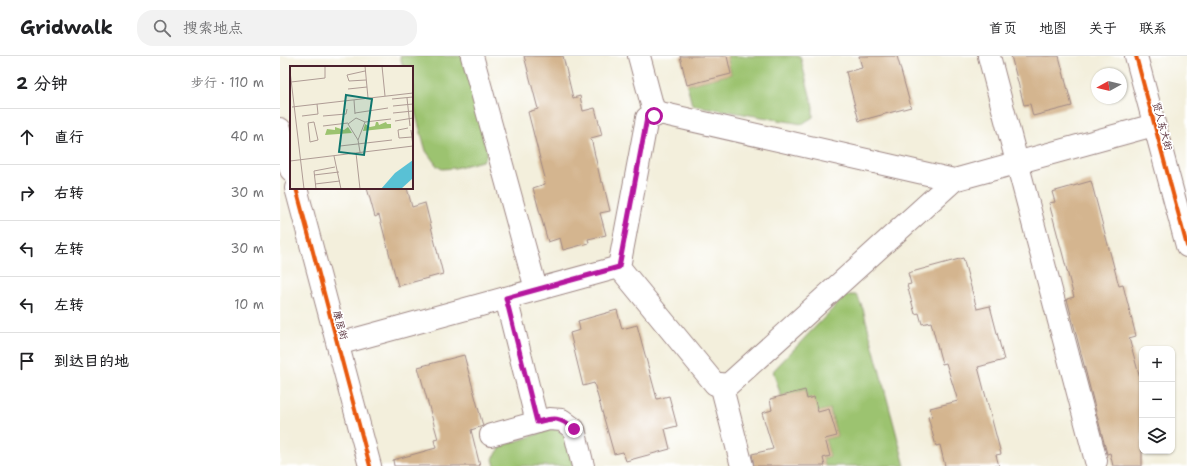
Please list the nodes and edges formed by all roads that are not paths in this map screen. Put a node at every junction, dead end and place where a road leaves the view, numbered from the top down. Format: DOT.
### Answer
graph roads {
  1 [pos="472,56"];
  2 [pos="639,56"];
  3 [pos="989,56"];
  4 [pos="1136,56"];
  5 [pos="654,116"];
  6 [pos="1154,125"];
  7 [pos="280,129"];
  8 [pos="1017,162"];
  9 [pos="290,166"];
  10 [pos="954,180"];
  11 [pos="1179,186"];
  12 [pos="296,189"];
  13 [pos="1187,246"];
  14 [pos="619,267"];
  15 [pos="536,289"];
  16 [pos="506,298"];
  17 [pos="338,344"];
  18 [pos="721,384"];
  19 [pos="537,422"];
  20 [pos="491,435"];
  21 [pos="1096,461"];
  22 [pos="370,466"];
  23 [pos="583,466"];
  24 [pos="742,466"];
  1 -- 15 [label="street"];
  2 -- 5 [label="street"];
  3 -- 8 [label="street"];
  4 -- 6 [label="street, 贤人东大街"];
  5 -- 10 [label="street"];
  5 -- 14 [label="street"];
  6 -- 8 [label="street"];
  6 -- 11 [label="street, 贤人东大街"];
  7 -- 9 [label="street"];
  8 -- 10 [label="street"];
  8 -- 21 [label="street"];
  10 -- 18 [label="street"];
  11 -- 13 [label="street, 贤人东大街"];
  12 -- 17 [label="street, 康居街"];
  14 -- 15 [label="street"];
  14 -- 18 [label="street"];
  15 -- 16 [label="street"];
  16 -- 17 [label="street"];
  16 -- 19 [label="street"];
  17 -- 22 [label="street, 康居街"];
  18 -- 24 [label="street"];
  19 -- 20 [label="street"];
  19 -- 23 [label="street"];
}
